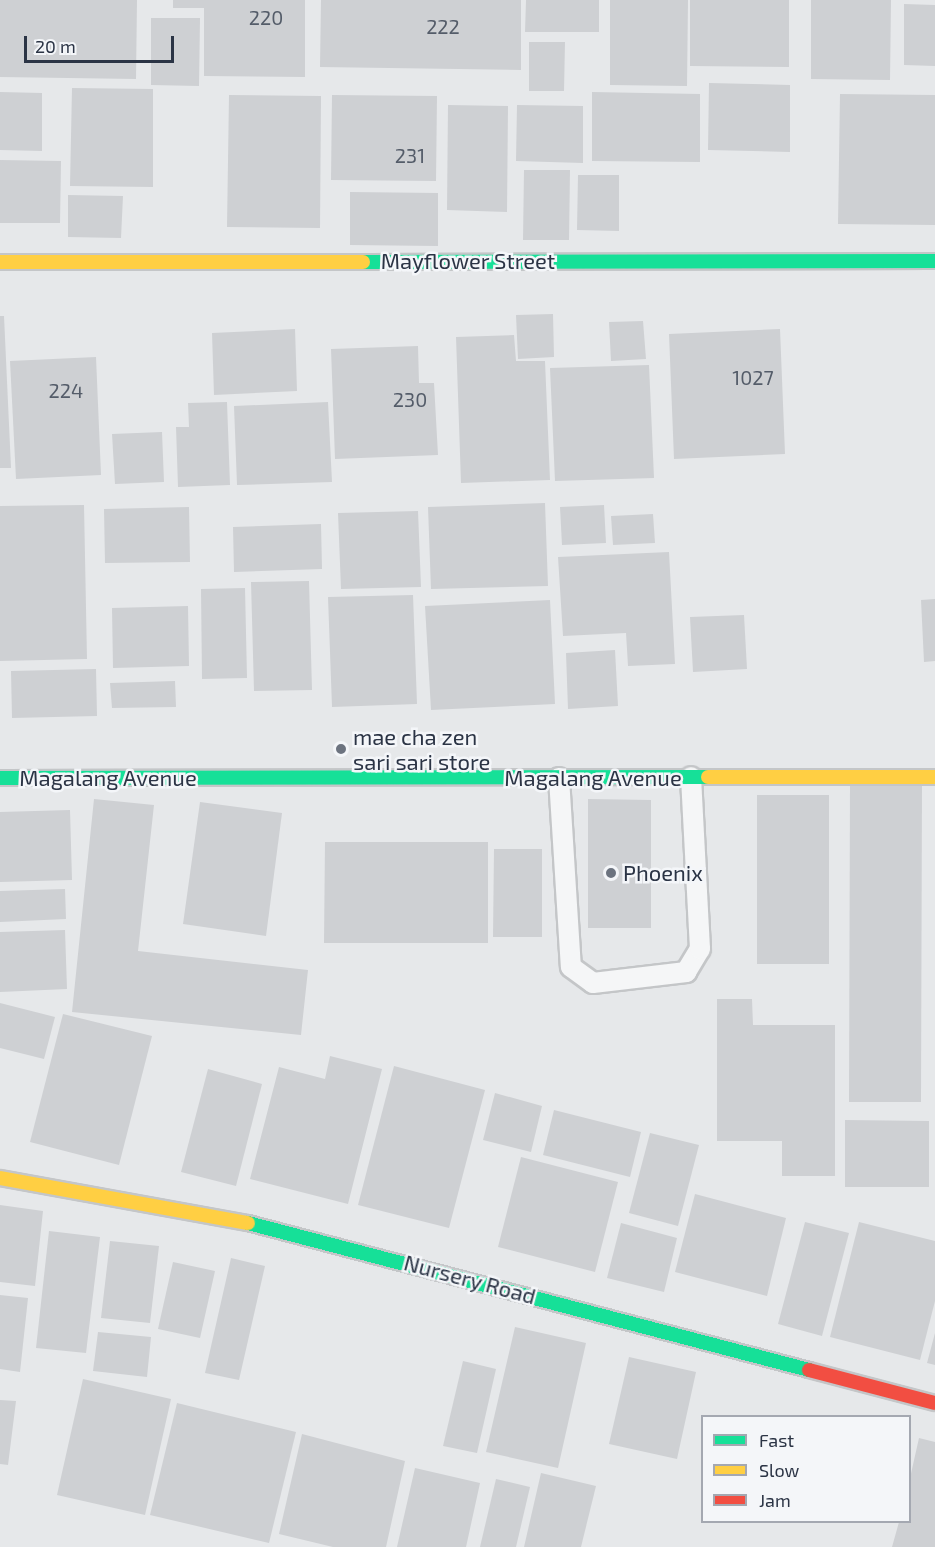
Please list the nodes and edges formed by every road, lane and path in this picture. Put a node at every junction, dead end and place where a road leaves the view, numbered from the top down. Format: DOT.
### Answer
graph roads {
  1 [pos="935,261"];
  2 [pos="0,262"];
  3 [pos="691,777"];
  4 [pos="935,777"];
  5 [pos="0,778"];
  6 [pos="558,778"];
  7 [pos="0,1178"];
  8 [pos="935,1403"];
  1 -- 2 [label="street, Mayflower Street"];
  3 -- 4 [label="street, Magalang Avenue"];
  3 -- 6 [label="street, Magalang Avenue"];
  3 -- 6 [label="lane"];
  5 -- 6 [label="street, Magalang Avenue"];
  7 -- 8 [label="street, Nursery Road"];
}
